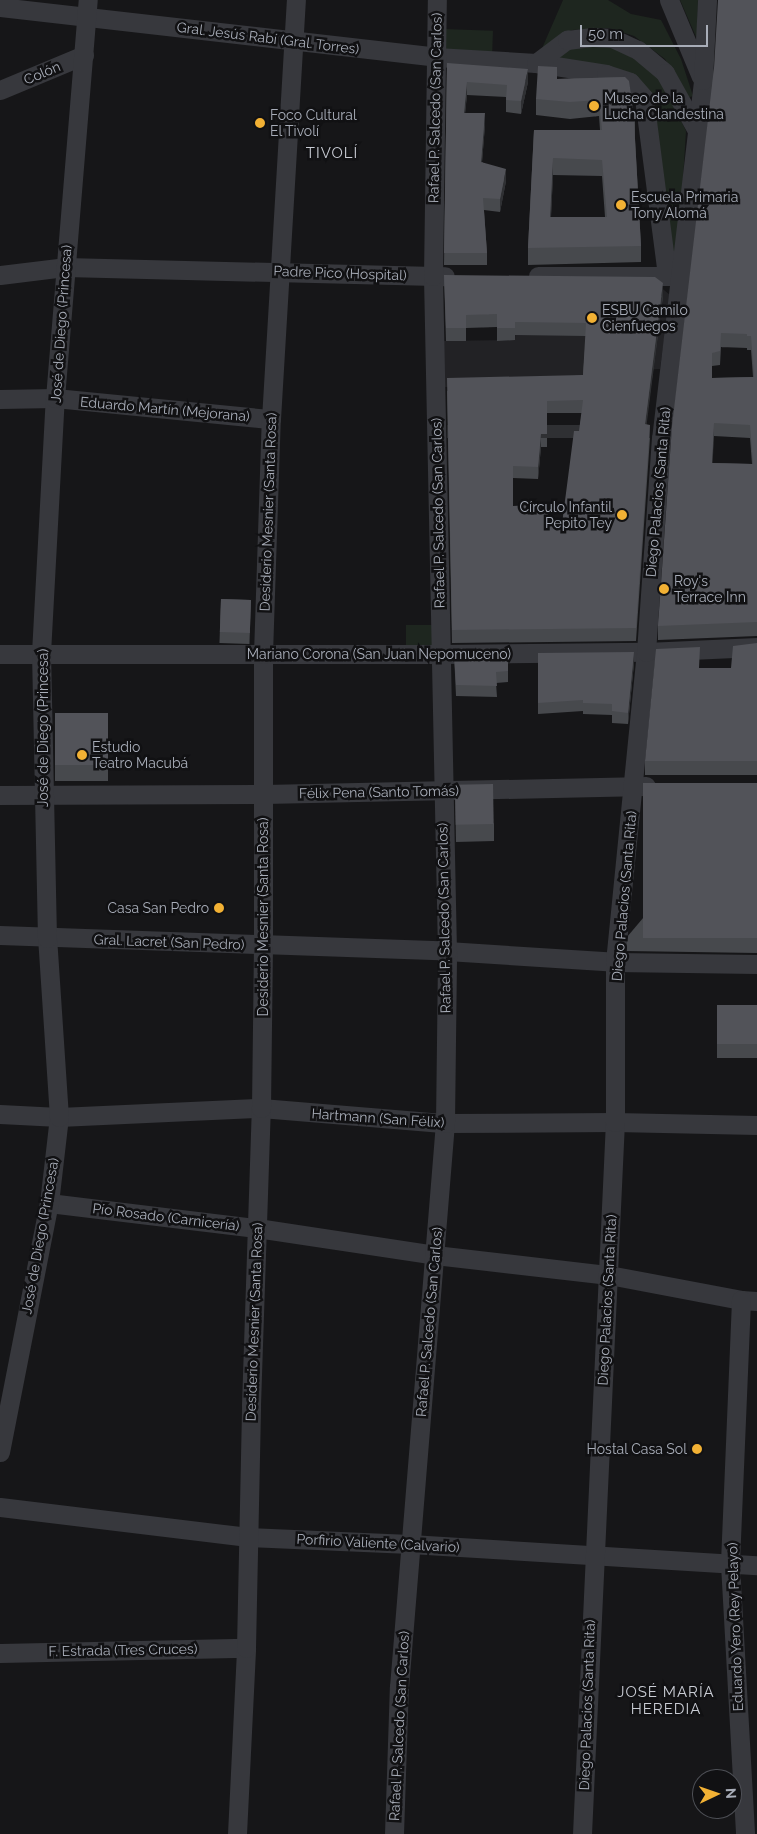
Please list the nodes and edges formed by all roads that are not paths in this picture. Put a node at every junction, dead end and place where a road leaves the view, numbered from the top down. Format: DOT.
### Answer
graph roads {
  1 [pos="296,0"];
  2 [pos="437,0"];
  3 [pos="669,0"];
  4 [pos="707,0"];
  5 [pos="0,7"];
  6 [pos="88,9"];
  7 [pos="294,40"];
  8 [pos="84,55"];
  9 [pos="436,57"];
  10 [pos="536,63"];
  11 [pos="703,80"];
  12 [pos="0,90"];
  13 [pos="696,129"];
  14 [pos="65,267"];
  15 [pos="280,271"];
  16 [pos="0,275"];
  17 [pos="433,276"];
  18 [pos="462,276"];
  19 [pos="520,276"];
  20 [pos="674,276"];
  21 [pos="55,398"];
  22 [pos="0,399"];
  23 [pos="271,419"];
  24 [pos="757,647"];
  25 [pos="646,652"];
  26 [pos="41,653"];
  27 [pos="0,654"];
  28 [pos="263,654"];
  29 [pos="441,654"];
  30 [pos="634,786"];
  31 [pos="662,786"];
  32 [pos="442,791"];
  33 [pos="43,794"];
  34 [pos="264,794"];
  35 [pos="0,795"];
  36 [pos="0,935"];
  37 [pos="47,938"];
  38 [pos="264,945"];
  39 [pos="447,951"];
  40 [pos="615,962"];
  41 [pos="757,964"];
  42 [pos="261,1108"];
  43 [pos="0,1114"];
  44 [pos="59,1117"];
  45 [pos="615,1122"];
  46 [pos="445,1123"];
  47 [pos="757,1125"];
  48 [pos="49,1203"];
  49 [pos="257,1228"];
  50 [pos="435,1255"];
  51 [pos="609,1275"];
  52 [pos="749,1300"];
  53 [pos="0,1452"];
  54 [pos="0,1508"];
  55 [pos="248,1537"];
  56 [pos="410,1544"];
  57 [pos="594,1555"];
  58 [pos="730,1564"];
  59 [pos="757,1565"];
  60 [pos="246,1648"];
  61 [pos="0,1653"];
  62 [pos="237,1834"];
  63 [pos="394,1834"];
  64 [pos="582,1834"];
  65 [pos="745,1834"];
  1 -- 7 [label="street, Desiderio Mesnier (Santa Rosa)"];
  2 -- 9 [label="street, Rafael P. Salcedo (San Carlos)"];
  3 -- 11 [label="street"];
  4 -- 11 [label="street, Diego Palacios (Santa Rita)"];
  5 -- 6 [label="street, Gral. Jesús Rabí (Gral. Torres)"];
  6 -- 7 [label="street, Gral. Jesús Rabí (Gral. Torres)"];
  6 -- 8 [label="street, José de Diego (Princesa)"];
  7 -- 9 [label="street, Gral. Jesús Rabí (Gral. Torres)"];
  7 -- 15 [label="street, Desiderio Mesnier (Santa Rosa)"];
  8 -- 12 [label="street, Colón"];
  8 -- 14 [label="street, José de Diego (Princesa)"];
  9 -- 10 [label="street, Gral. Jesús Rabí (Gral. Torres)"];
  9 -- 17 [label="street, Rafael P. Salcedo (San Carlos)"];
  10 -- 13 [label="street"];
  10 -- 20 [label="street, Gral. Jesús Rabí (Gral. Torres)"];
  11 -- 13 [label="street, Diego Palacios (Santa Rita)"];
  13 -- 20 [label="street, Diego Palacios (Santa Rita)"];
  14 -- 15 [label="street, Padre Pico (Hospital)"];
  14 -- 16 [label="street, Padre Pico (Hospital)"];
  14 -- 21 [label="street, José de Diego (Princesa)"];
  15 -- 17 [label="street, Padre Pico (Hospital)"];
  15 -- 23 [label="street, Desiderio Mesnier (Santa Rosa)"];
  17 -- 18 [label="street, Padre Pico (Hospital)"];
  17 -- 29 [label="street, Rafael P. Salcedo (San Carlos)"];
  19 -- 20 [label="street"];
  20 -- 25 [label="street, Diego Palacios (Santa Rita)"];
  21 -- 22 [label="street, Eduardo Martín (Mejorana)"];
  21 -- 23 [label="street, Eduardo Martín (Mejorana)"];
  21 -- 26 [label="street, José de Diego (Princesa)"];
  23 -- 28 [label="street, Desiderio Mesnier (Santa Rosa)"];
  24 -- 25 [label="street, Mariano Corona (San Juan Nepomuceno)"];
  25 -- 29 [label="street, Mariano Corona (San Juan Nepomuceno)"];
  25 -- 30 [label="street, Diego Palacios (Santa Rita)"];
  26 -- 27 [label="street, Mariano Corona (San Juan Nepomuceno)"];
  26 -- 28 [label="street, Mariano Corona (San Juan Nepomuceno)"];
  26 -- 33 [label="street, José de Diego (Princesa)"];
  28 -- 29 [label="street, Mariano Corona (San Juan Nepomuceno)"];
  28 -- 34 [label="street, Desiderio Mesnier (Santa Rosa)"];
  29 -- 32 [label="street, Rafael P. Salcedo (San Carlos)"];
  30 -- 31 [label="street, Félix Pena (Santo Tomás)"];
  30 -- 32 [label="street, Félix Pena (Santo Tomás)"];
  30 -- 40 [label="street, Diego Palacios (Santa Rita)"];
  32 -- 34 [label="street, Félix Pena (Santo Tomás)"];
  32 -- 39 [label="street, Rafael P. Salcedo (San Carlos)"];
  33 -- 34 [label="street, Félix Pena (Santo Tomás)"];
  33 -- 35 [label="street, Félix Pena (Santo Tomás)"];
  33 -- 37 [label="street, José de Diego (Princesa)"];
  34 -- 38 [label="street, Desiderio Mesnier (Santa Rosa)"];
  36 -- 37 [label="street, Gral. Lacret (San Pedro)"];
  37 -- 38 [label="street, Gral. Lacret (San Pedro)"];
  37 -- 44 [label="street, José de Diego (Princesa)"];
  38 -- 39 [label="street, Gral. Lacret (San Pedro)"];
  38 -- 42 [label="street, Desiderio Mesnier (Santa Rosa)"];
  39 -- 40 [label="street, Gral. Lacret (San Pedro)"];
  39 -- 46 [label="street, Rafael P. Salcedo (San Carlos)"];
  40 -- 41 [label="street, Gral. Lacret (San Pedro)"];
  40 -- 45 [label="street, Diego Palacios (Santa Rita)"];
  42 -- 44 [label="street, Hartmann (San Félix)"];
  42 -- 46 [label="street, Hartmann (San Félix)"];
  42 -- 49 [label="street, Desiderio Mesnier (Santa Rosa)"];
  43 -- 44 [label="street, Hartmann (San Félix)"];
  44 -- 48 [label="street, José de Diego (Princesa)"];
  45 -- 46 [label="street, Hartmann (San Félix)"];
  45 -- 47 [label="street, Hartmann (San Félix)"];
  45 -- 51 [label="street, Diego Palacios (Santa Rita)"];
  46 -- 50 [label="street, Rafael P. Salcedo (San Carlos)"];
  48 -- 49 [label="street, Pío Rosado (Carnicería)"];
  48 -- 53 [label="street, José de Diego (Princesa)"];
  49 -- 50 [label="street, Pío Rosado (Carnicería)"];
  49 -- 55 [label="street, Desiderio Mesnier (Santa Rosa)"];
  50 -- 51 [label="street, Pío Rosado (Carnicería)"];
  50 -- 56 [label="street, Rafael P. Salcedo (San Carlos)"];
  51 -- 52 [label="street, Pío Rosado (Carnicería)"];
  51 -- 57 [label="street, Diego Palacios (Santa Rita)"];
  52 -- 58 [label="street, Eduardo Yero (Rey Pelayo)"];
  54 -- 55 [label="street, Porfirio Valiente (Calvario)"];
  55 -- 56 [label="street, Porfirio Valiente (Calvario)"];
  55 -- 60 [label="street, Desiderio Mesnier (Santa Rosa)"];
  56 -- 57 [label="street, Porfirio Valiente (Calvario)"];
  56 -- 63 [label="street, Rafael P. Salcedo (San Carlos)"];
  57 -- 58 [label="street, Porfirio Valiente (Calvario)"];
  57 -- 64 [label="street, Diego Palacios (Santa Rita)"];
  58 -- 59 [label="street, Porfirio Valiente (Calvario)"];
  58 -- 65 [label="street, Eduardo Yero (Rey Pelayo)"];
  60 -- 61 [label="street, F. Estrada (Tres Cruces)"];
  60 -- 62 [label="street, Desiderio Mesnier (Santa Rosa)"];
}
